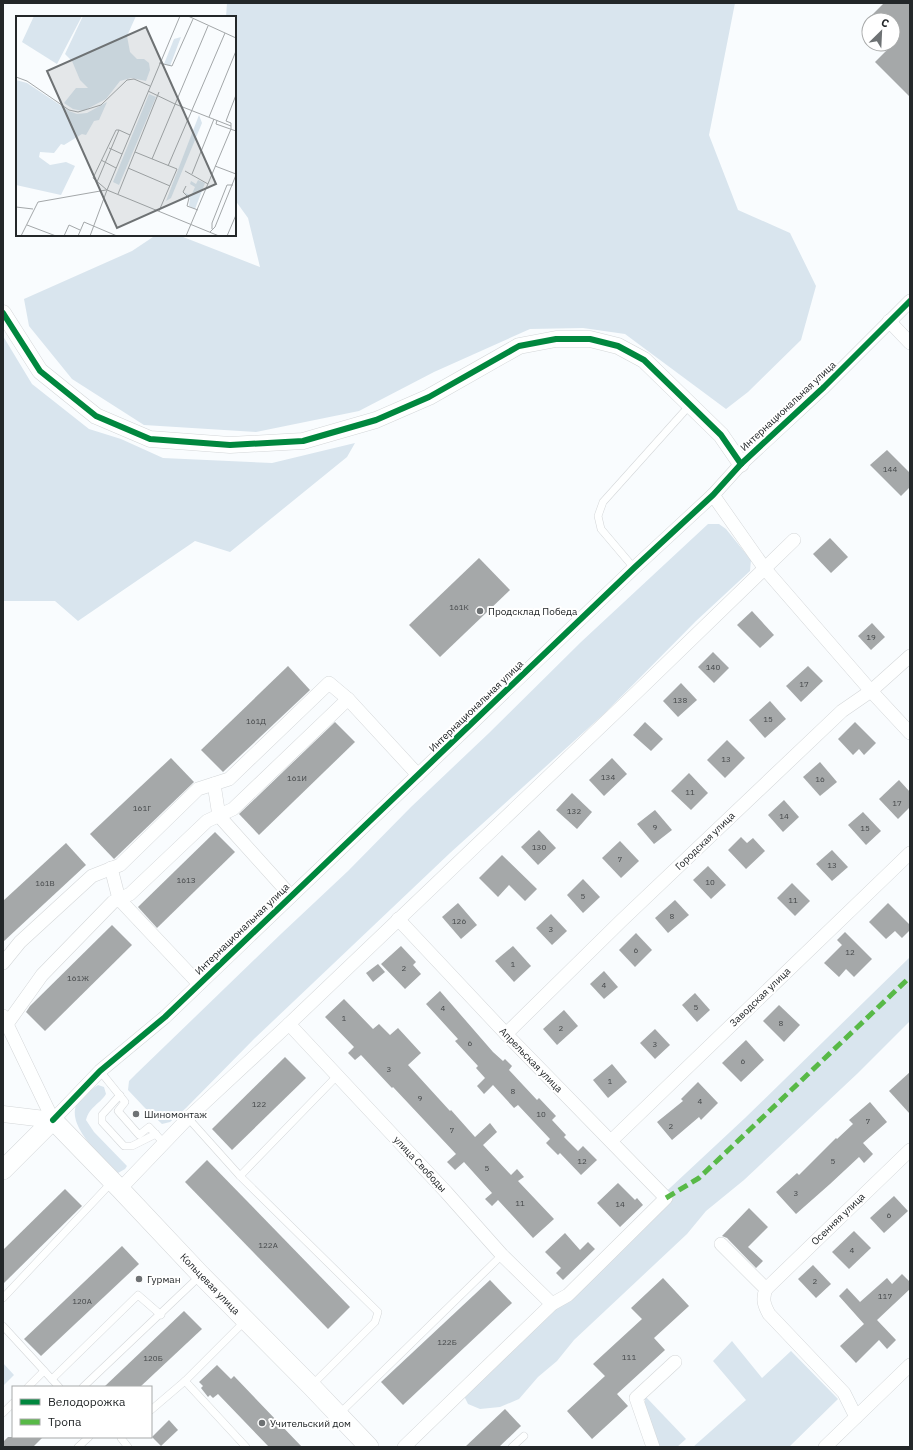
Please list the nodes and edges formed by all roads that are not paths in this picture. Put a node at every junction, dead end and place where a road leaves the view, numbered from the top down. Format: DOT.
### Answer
graph roads {
  1 [pos="910,301"];
  2 [pos="3,313"];
  3 [pos="889,321"];
  4 [pos="910,343"];
  5 [pos="690,405"];
  6 [pos="741,464"];
  7 [pos="713,495"];
  8 [pos="794,540"];
  9 [pos="634,568"];
  10 [pos="765,569"];
  11 [pos="910,656"];
  12 [pos="871,692"];
  13 [pos="348,699"];
  14 [pos="910,733"];
  15 [pos="418,775"];
  16 [pos="214,784"];
  17 [pos="219,816"];
  18 [pos="910,853"];
  19 [pos="111,868"];
  20 [pos="291,896"];
  21 [pos="119,899"];
  22 [pos="398,919"];
  23 [pos="3,963"];
  24 [pos="199,984"];
  25 [pos="5,1020"];
  26 [pos="289,1024"];
  27 [pos="506,1034"];
  28 [pos="100,1071"];
  29 [pos="337,1076"];
  30 [pos="120,1095"];
  31 [pos="3,1114"];
  32 [pos="188,1118"];
  33 [pos="53,1120"];
  34 [pos="160,1138"];
  35 [pos="611,1141"];
  36 [pos="910,1150"];
  37 [pos="3,1170"];
  38 [pos="240,1176"];
  39 [pos="116,1185"];
  40 [pos="721,1244"];
  41 [pos="502,1255"];
  42 [pos="201,1275"];
  43 [pos="766,1289"];
  44 [pos="3,1298"];
  45 [pos="552,1304"];
  46 [pos="160,1315"];
  47 [pos="245,1320"];
  48 [pos="3,1326"];
  49 [pos="675,1362"];
  50 [pos="910,1366"];
  51 [pos="44,1371"];
  52 [pos="52,1379"];
  53 [pos="185,1381"];
  54 [pos="29,1386"];
  55 [pos="57,1386"];
  56 [pos="84,1386"];
  57 [pos="311,1386"];
  58 [pos="12,1404"];
  59 [pos="152,1409"];
  60 [pos="3,1413"];
  61 [pos="338,1415"];
  62 [pos="856,1417"];
  63 [pos="524,1436"];
  64 [pos="88,1438"];
  65 [pos="121,1438"];
  66 [pos="78,1447"];
  67 [pos="128,1447"];
  68 [pos="246,1447"];
  69 [pos="369,1447"];
  70 [pos="404,1447"];
  71 [pos="512,1447"];
  72 [pos="653,1447"];
  73 [pos="825,1447"];
  1 -- 3 [label="street, Интернациональная улица"];
  2 -- 5 [label="street"];
  3 -- 4 [label="street"];
  3 -- 6 [label="street, Интернациональная улица"];
  5 -- 6 [label="street"];
  5 -- 9 [label="lane"];
  6 -- 7 [label="street, Интернациональная улица"];
  7 -- 9 [label="street, Интернациональная улица"];
  7 -- 10 [label="street"];
  8 -- 10 [label="street"];
  9 -- 15 [label="street, Интернациональная улица"];
  10 -- 12 [label="street"];
  10 -- 22 [label="street"];
  11 -- 12 [label="street, Городская улица"];
  12 -- 14 [label="street"];
  12 -- 27 [label="street, Городская улица"];
  13 -- 15 [label="street"];
  13 -- 16 [label="street"];
  13 -- 17 [label="street"];
  15 -- 20 [label="street, Интернациональная улица"];
  16 -- 17 [label="street"];
  16 -- 19 [label="street"];
  17 -- 20 [label="street"];
  17 -- 21 [label="street"];
  18 -- 35 [label="street, Заводская улица"];
  19 -- 21 [label="street"];
  19 -- 23 [label="street"];
  20 -- 24 [label="street, Интернациональная улица"];
  21 -- 24 [label="street"];
  21 -- 25 [label="street"];
  22 -- 26 [label="street"];
  22 -- 27 [label="street, Апрельская улица"];
  24 -- 28 [label="street, Интернациональная улица"];
  25 -- 33 [label="street"];
  26 -- 29 [label="street, улица Свободы"];
  26 -- 32 [label="street"];
  27 -- 35 [label="street, Апрельская улица"];
  28 -- 30 [label="lane"];
  28 -- 33 [label="street, Интернациональная улица"];
  29 -- 38 [label="lane"];
  29 -- 41 [label="street, улица Свободы"];
  30 -- 34 [label="lane"];
  30 -- 34 [label="lane"];
  31 -- 33 [label="street"];
  32 -- 34 [label="street"];
  32 -- 38 [label="lane"];
  33 -- 37 [label="main road, Интернациональная улица"];
  33 -- 39 [label="main road, Кольцевая улица"];
  34 -- 39 [label="street"];
  35 -- 45 [label="street, Апрельская улица"];
  36 -- 43 [label="street, Осенняя улица"];
  38 -- 57 [label="lane"];
  39 -- 42 [label="main road, Кольцевая улица"];
  39 -- 44 [label="lane"];
  40 -- 43 [label="street"];
  41 -- 45 [label="street, улица Свободы"];
  41 -- 61 [label="lane"];
  42 -- 46 [label="lane"];
  42 -- 47 [label="main road, Кольцевая улица"];
  43 -- 62 [label="street"];
  45 -- 70 [label="street"];
  46 -- 52 [label="lane"];
  46 -- 56 [label="lane"];
  47 -- 53 [label="lane"];
  47 -- 57 [label="main road, Кольцевая улица"];
  48 -- 51 [label="lane"];
  49 -- 72 [label="street"];
  50 -- 62 [label="street"];
  51 -- 52 [label="lane"];
  51 -- 54 [label="lane"];
  52 -- 55 [label="lane"];
  53 -- 59 [label="lane"];
  53 -- 68 [label="lane"];
  57 -- 61 [label="main road, Кольцевая улица"];
  58 -- 60 [label="lane"];
  61 -- 69 [label="main road, Кольцевая улица"];
  62 -- 73 [label="street"];
  63 -- 71 [label="lane"];
  64 -- 66 [label="lane"];
  65 -- 67 [label="lane"];
}
